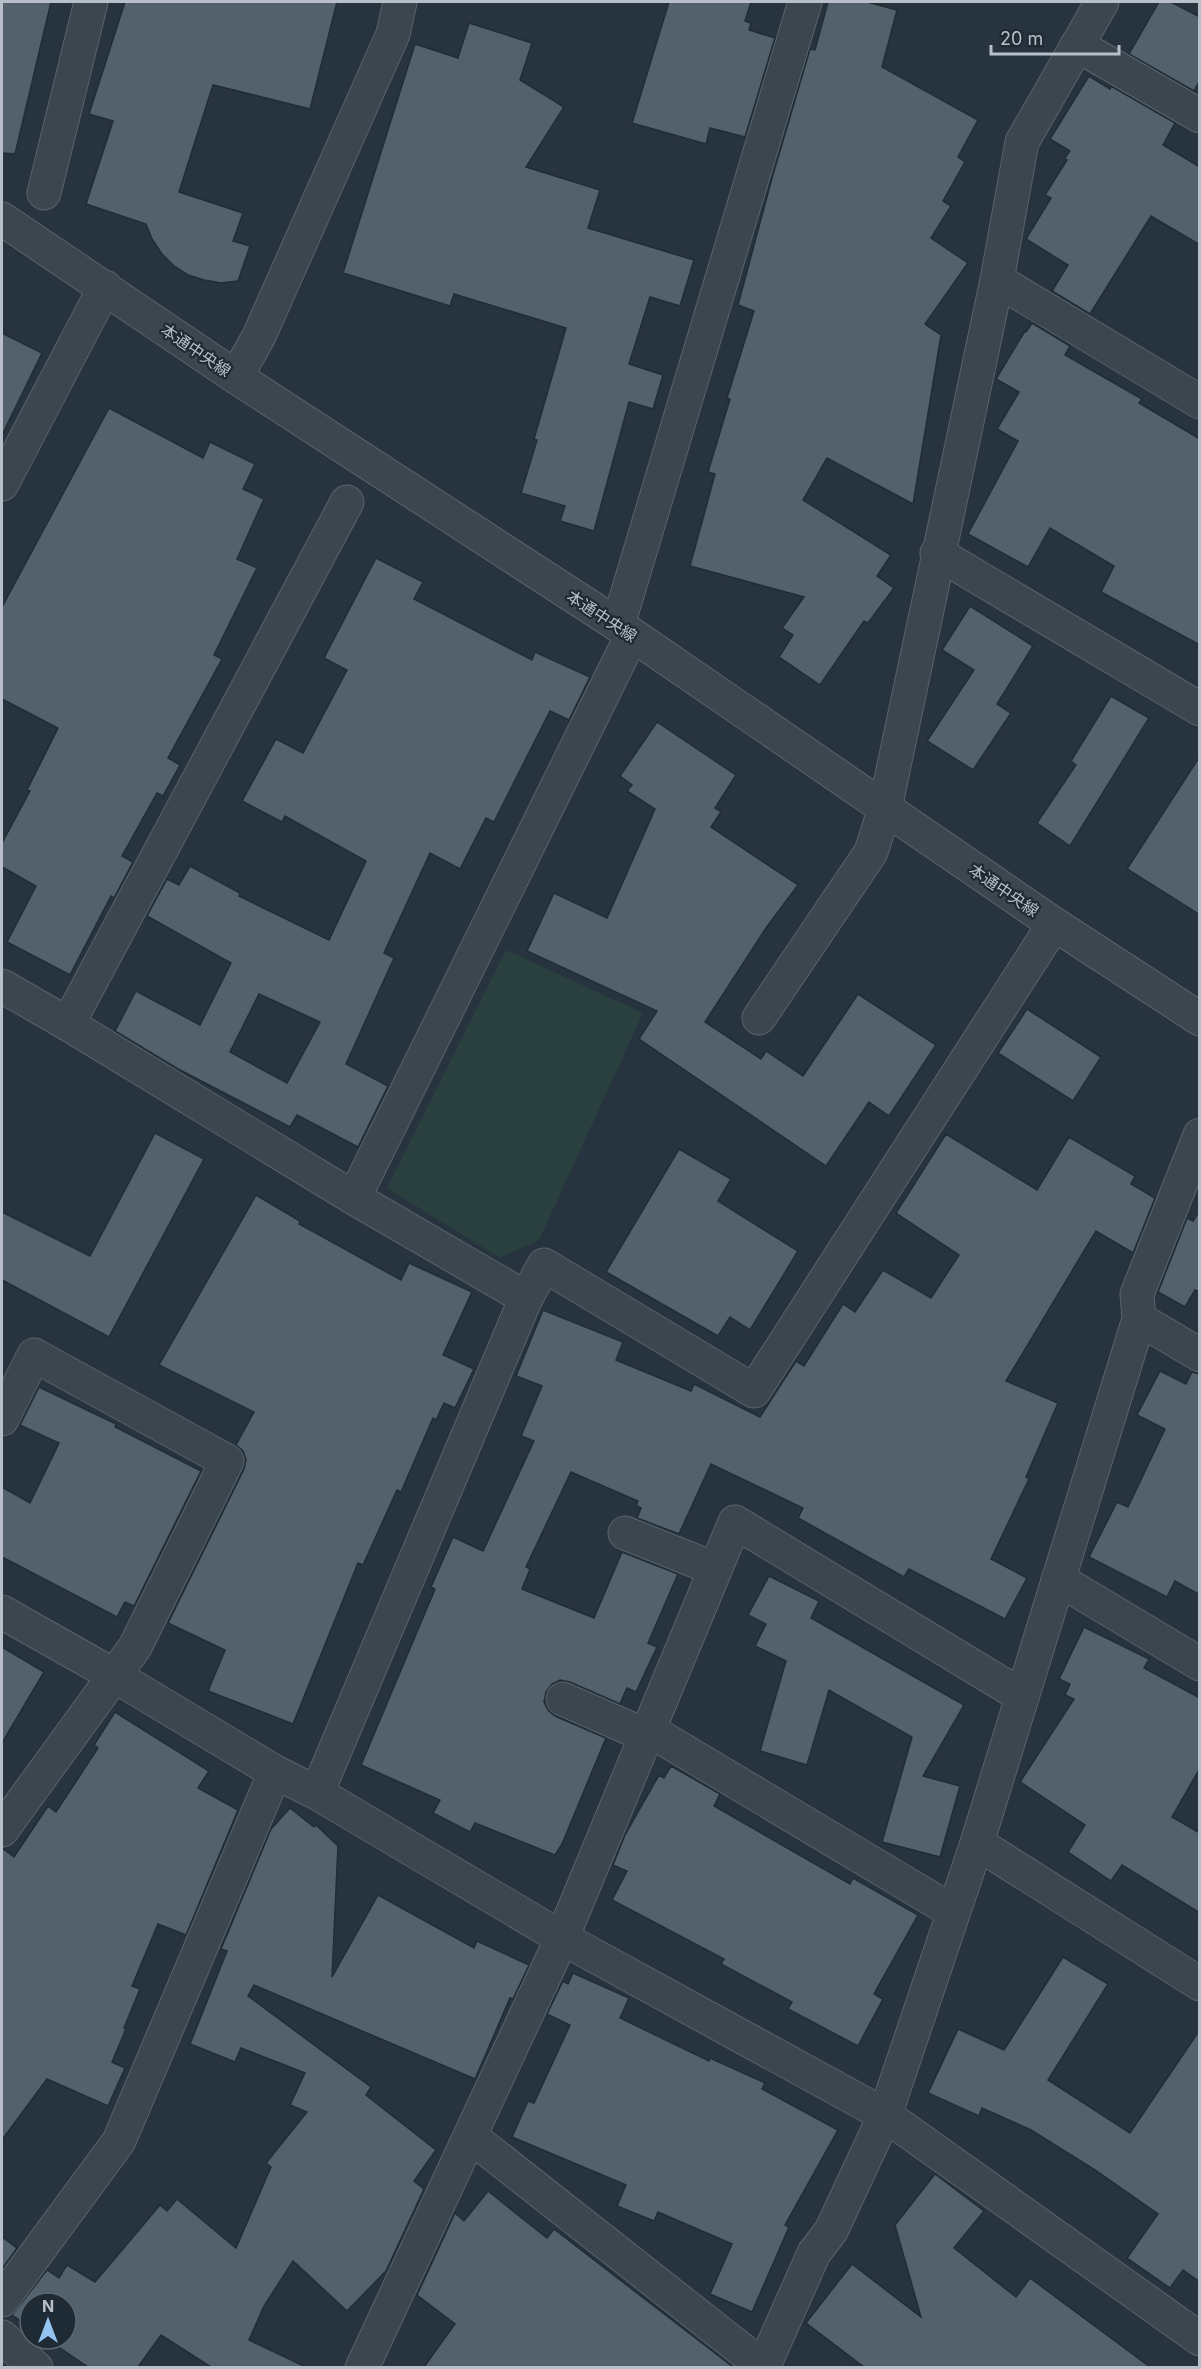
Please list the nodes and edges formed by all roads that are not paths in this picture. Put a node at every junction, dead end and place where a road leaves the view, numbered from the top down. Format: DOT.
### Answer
graph roads {
  1 [pos="91,2"];
  2 [pos="400,2"];
  3 [pos="805,2"];
  4 [pos="1102,2"];
  5 [pos="1077,45"];
  6 [pos="1200,116"];
  7 [pos="44,194"];
  8 [pos="2,219"];
  9 [pos="997,280"];
  10 [pos="105,288"];
  11 [pos="236,377"];
  12 [pos="1200,402"];
  13 [pos="2,484"];
  14 [pos="346,502"];
  15 [pos="938,553"];
  16 [pos="625,630"];
  17 [pos="1200,709"];
  18 [pos="885,808"];
  19 [pos="1054,924"];
  20 [pos="2,986"];
  21 [pos="759,1018"];
  22 [pos="1200,1019"];
  23 [pos="68,1024"];
  24 [pos="1200,1135"];
  25 [pos="354,1198"];
  26 [pos="526,1298"];
  27 [pos="1139,1319"];
  28 [pos="1200,1355"];
  29 [pos="2,1419"];
  30 [pos="625,1533"];
  31 [pos="715,1569"];
  32 [pos="1058,1579"];
  33 [pos="2,1612"];
  34 [pos="1200,1664"];
  35 [pos="115,1676"];
  36 [pos="1022,1696"];
  37 [pos="563,1699"];
  38 [pos="648,1733"];
  39 [pos="274,1772"];
  40 [pos="317,1793"];
  41 [pos="2,1830"];
  42 [pos="977,1843"];
  43 [pos="952,1911"];
  44 [pos="562,1938"];
  45 [pos="1200,1984"];
  46 [pos="885,2115"];
  47 [pos="470,2136"];
  48 [pos="2,2300"];
  49 [pos="2,2337"];
  50 [pos="1200,2339"];
  51 [pos="36,2367"];
  52 [pos="362,2367"];
  53 [pos="764,2367"];
  1 -- 7 [label="street"];
  2 -- 11 [label="street"];
  3 -- 16 [label="street"];
  4 -- 5 [label="street"];
  5 -- 6 [label="street"];
  5 -- 9 [label="street"];
  8 -- 10 [label="street, 本通中央線"];
  9 -- 12 [label="street"];
  9 -- 15 [label="street"];
  10 -- 11 [label="street, 本通中央線"];
  10 -- 13 [label="street"];
  11 -- 16 [label="street, 本通中央線"];
  14 -- 23 [label="street"];
  15 -- 17 [label="street"];
  15 -- 18 [label="street"];
  16 -- 18 [label="street, 本通中央線"];
  16 -- 25 [label="street"];
  18 -- 19 [label="street, 本通中央線"];
  18 -- 21 [label="street"];
  19 -- 22 [label="street, 本通中央線"];
  19 -- 26 [label="street"];
  20 -- 23 [label="street"];
  23 -- 25 [label="street"];
  24 -- 27 [label="street"];
  25 -- 26 [label="street"];
  26 -- 40 [label="street"];
  27 -- 28 [label="street"];
  27 -- 32 [label="street"];
  29 -- 35 [label="street"];
  30 -- 31 [label="street"];
  31 -- 36 [label="street"];
  31 -- 38 [label="street"];
  32 -- 34 [label="street"];
  32 -- 36 [label="street"];
  33 -- 35 [label="street"];
  35 -- 39 [label="street"];
  35 -- 41 [label="street"];
  36 -- 42 [label="street"];
  37 -- 38 [label="street"];
  38 -- 43 [label="street"];
  38 -- 44 [label="street"];
  39 -- 40 [label="street"];
  39 -- 48 [label="street"];
  40 -- 44 [label="street"];
  42 -- 43 [label="street"];
  42 -- 45 [label="street"];
  43 -- 46 [label="street"];
  44 -- 46 [label="street"];
  44 -- 47 [label="street"];
  46 -- 50 [label="street"];
  46 -- 53 [label="street"];
  47 -- 52 [label="street"];
  47 -- 53 [label="street"];
  49 -- 51 [label="street"];
}
